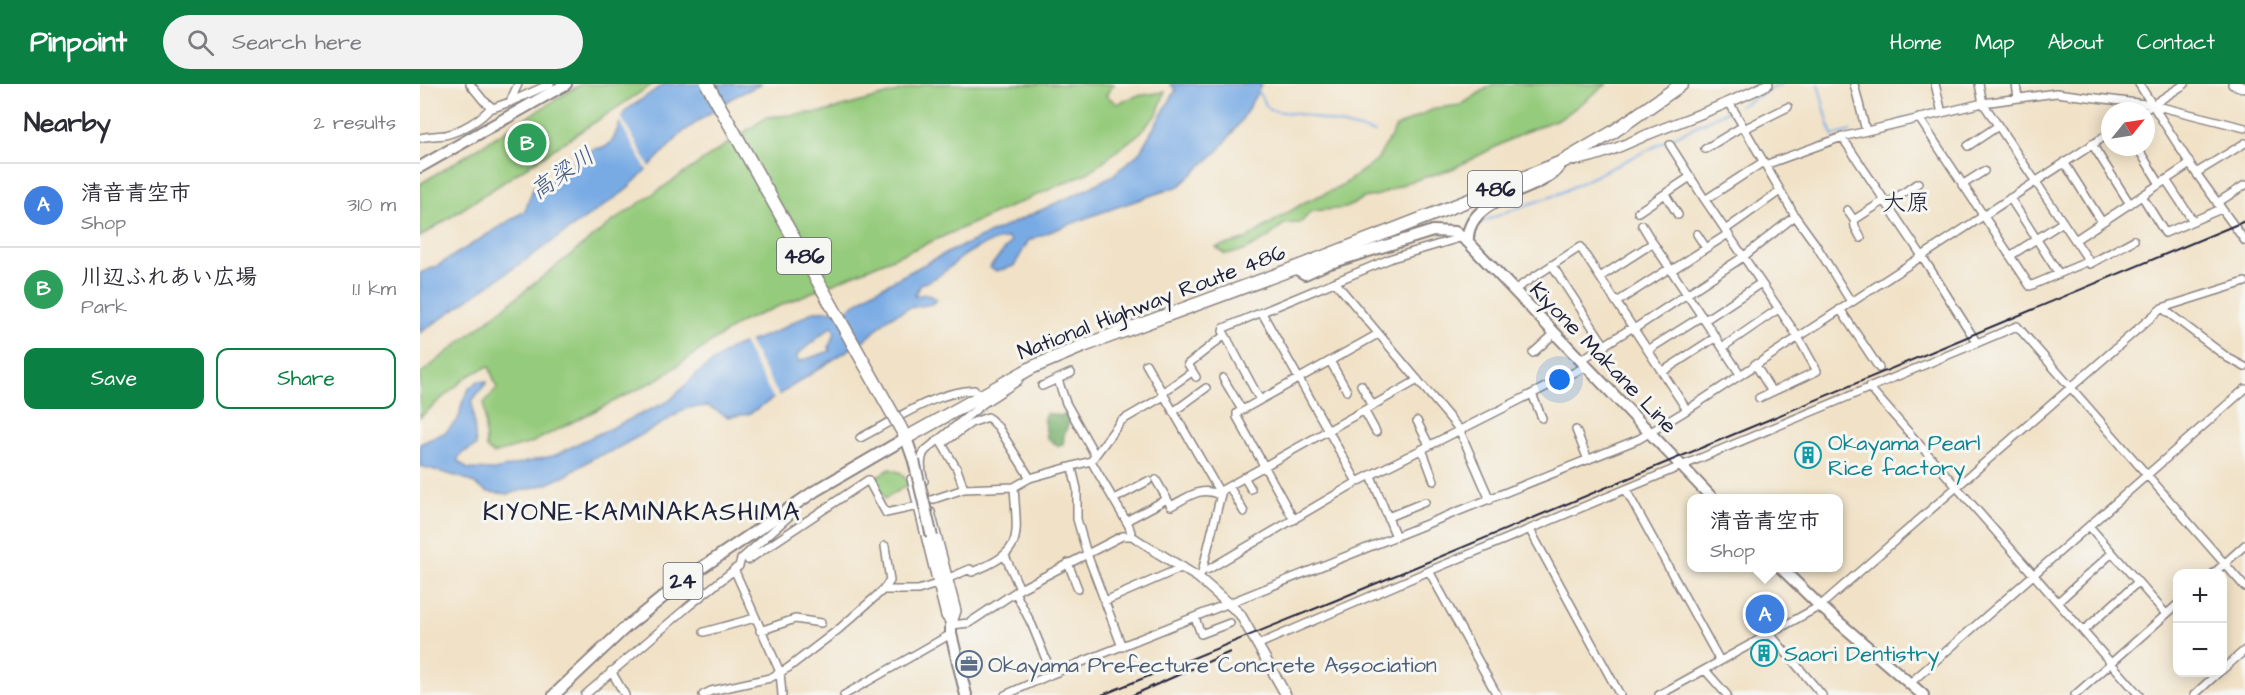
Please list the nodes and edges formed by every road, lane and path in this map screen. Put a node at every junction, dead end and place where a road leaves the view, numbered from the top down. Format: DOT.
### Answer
graph roads {
  1 [pos="470,84"];
  2 [pos="518,84"];
  3 [pos="550,84"];
  4 [pos="567,84"];
  5 [pos="707,84"];
  6 [pos="1682,84"];
  7 [pos="1768,84"];
  8 [pos="1854,84"];
  9 [pos="1935,84"];
  10 [pos="1979,84"];
  11 [pos="2016,84"];
  12 [pos="2139,84"];
  13 [pos="2185,84"];
  14 [pos="2233,84"];
  15 [pos="2245,88"];
  16 [pos="2018,96"];
  17 [pos="1983,101"];
  18 [pos="510,102"];
  19 [pos="1729,102"];
  20 [pos="2128,102"];
  21 [pos="2150,102"];
  22 [pos="2155,103"];
  23 [pos="2155,106"];
  24 [pos="491,107"];
  25 [pos="1788,107"];
  26 [pos="2155,110"];
  27 [pos="1941,111"];
  28 [pos="1919,118"];
  29 [pos="1998,126"];
  30 [pos="1744,128"];
  31 [pos="2245,128"];
  32 [pos="1865,129"];
  33 [pos="1842,137"];
  34 [pos="420,138"];
  35 [pos="2101,138"];
  36 [pos="2245,143"];
  37 [pos="2092,144"];
  38 [pos="1670,145"];
  39 [pos="1968,146"];
  40 [pos="1705,149"];
  41 [pos="2144,156"];
  42 [pos="1581,160"];
  43 [pos="1564,161"];
  44 [pos="2064,162"];
  45 [pos="1764,163"];
  46 [pos="2190,164"];
  47 [pos="420,167"];
  48 [pos="1984,171"];
  49 [pos="2196,173"];
  50 [pos="1552,175"];
  51 [pos="1690,177"];
  52 [pos="2035,181"];
  53 [pos="2163,182"];
  54 [pos="1918,183"];
  55 [pos="1962,184"];
  56 [pos="2245,185"];
  57 [pos="1780,191"];
  58 [pos="1665,194"];
  59 [pos="2142,196"];
  60 [pos="2010,198"];
  61 [pos="1705,200"];
  62 [pos="1886,202"];
  63 [pos="2130,204"];
  64 [pos="2219,206"];
  65 [pos="1847,210"];
  66 [pos="1638,212"];
  67 [pos="1678,215"];
  68 [pos="1982,215"];
  69 [pos="1795,216"];
  70 [pos="1473,218"];
  71 [pos="1854,220"];
  72 [pos="2193,221"];
  73 [pos="2063,222"];
  74 [pos="2102,222"];
  75 [pos="1642,225"];
  76 [pos="1440,230"];
  77 [pos="1726,232"];
  78 [pos="1697,234"];
  79 [pos="1861,238"];
  80 [pos="2037,239"];
  81 [pos="1466,240"];
  82 [pos="2075,240"];
  83 [pos="2134,240"];
  84 [pos="2245,241"];
  85 [pos="1653,243"];
  86 [pos="1706,248"];
  87 [pos="1922,256"];
  88 [pos="2010,256"];
  89 [pos="1743,257"];
  90 [pos="2089,261"];
  91 [pos="1552,265"];
  92 [pos="1295,268"];
  93 [pos="1671,269"];
  94 [pos="2059,274"];
  95 [pos="1600,277"];
  96 [pos="1335,282"];
  97 [pos="2245,282"];
  98 [pos="1761,283"];
  99 [pos="1514,291"];
  100 [pos="1688,295"];
  101 [pos="1617,302"];
  102 [pos="1851,302"];
  103 [pos="2162,308"];
  104 [pos="1778,309"];
  105 [pos="1840,309"];
  106 [pos="1262,313"];
  107 [pos="1704,318"];
  108 [pos="1634,328"];
  109 [pos="1555,333"];
  110 [pos="1378,334"];
  111 [pos="1225,335"];
  112 [pos="1716,337"];
  113 [pos="1797,337"];
  114 [pos="1977,343"];
  115 [pos="1605,346"];
  116 [pos="1723,347"];
  117 [pos="1648,350"];
  118 [pos="1533,353"];
  119 [pos="1330,361"];
  120 [pos="1584,363"];
  121 [pos="1146,364"];
  122 [pos="1755,364"];
  123 [pos="1033,367"];
  124 [pos="2245,367"];
  125 [pos="1879,368"];
  126 [pos="1662,372"];
  127 [pos="1071,373"];
  128 [pos="1740,374"];
  129 [pos="1223,378"];
  130 [pos="1299,378"];
  131 [pos="1058,380"];
  132 [pos="1418,380"];
  133 [pos="1361,385"];
  134 [pos="1042,386"];
  135 [pos="1869,387"];
  136 [pos="1206,388"];
  137 [pos="2070,388"];
  138 [pos="2245,389"];
  139 [pos="1347,391"];
  140 [pos="1772,392"];
  141 [pos="1532,394"];
  142 [pos="1163,395"];
  143 [pos="980,396"];
  144 [pos="1759,398"];
  145 [pos="1260,400"];
  146 [pos="1372,405"];
  147 [pos="1242,410"];
  148 [pos="1364,410"];
  149 [pos="1687,410"];
  150 [pos="1173,412"];
  151 [pos="1542,418"];
  152 [pos="1417,421"];
  153 [pos="1460,429"];
  154 [pos="1576,430"];
  155 [pos="1328,431"];
  156 [pos="1376,432"];
  157 [pos="1650,432"];
  158 [pos="903,433"];
  159 [pos="860,438"];
  160 [pos="941,442"];
  161 [pos="1425,447"];
  162 [pos="1093,458"];
  163 [pos="1588,460"];
  164 [pos="1264,466"];
  165 [pos="1681,466"];
  166 [pos="1072,468"];
  167 [pos="922,476"];
  168 [pos="1371,476"];
  169 [pos="2147,476"];
  170 [pos="1244,477"];
  171 [pos="1030,478"];
  172 [pos="1434,481"];
  173 [pos="1357,482"];
  174 [pos="1229,486"];
  175 [pos="1014,487"];
  176 [pos="1957,488"];
  177 [pos="964,489"];
  178 [pos="1251,489"];
  179 [pos="1626,490"];
  180 [pos="1220,494"];
  181 [pos="1708,494"];
  182 [pos="1167,499"];
  183 [pos="1114,500"];
  184 [pos="1490,500"];
  185 [pos="928,501"];
  186 [pos="1425,502"];
  187 [pos="797,503"];
  188 [pos="918,506"];
  189 [pos="1244,512"];
  190 [pos="1388,517"];
  191 [pos="1294,520"];
  192 [pos="1126,521"];
  193 [pos="2089,526"];
  194 [pos="1530,530"];
  195 [pos="1132,536"];
  196 [pos="1396,537"];
  197 [pos="2245,545"];
  198 [pos="885,546"];
  199 [pos="1155,551"];
  200 [pos="2112,553"];
  201 [pos="1087,554"];
  202 [pos="1005,556"];
  203 [pos="1068,563"];
  204 [pos="2224,563"];
  205 [pos="1183,567"];
  206 [pos="736,568"];
  207 [pos="2217,569"];
  208 [pos="1429,571"];
  209 [pos="1785,572"];
  210 [pos="1201,574"];
  211 [pos="2034,575"];
  212 [pos="949,578"];
  213 [pos="2138,582"];
  214 [pos="937,585"];
  215 [pos="2245,587"];
  216 [pos="1078,589"];
  217 [pos="883,590"];
  218 [pos="1018,591"];
  219 [pos="1105,601"];
  220 [pos="2058,602"];
  221 [pos="1229,604"];
  222 [pos="1820,606"];
  223 [pos="2173,608"];
  224 [pos="2166,614"];
  225 [pos="755,618"];
  226 [pos="1195,618"];
  227 [pos="821,623"];
  228 [pos="1230,623"];
  229 [pos="951,630"];
  230 [pos="760,631"];
  231 [pos="2083,631"];
  232 [pos="704,632"];
  233 [pos="1770,634"];
  234 [pos="1257,645"];
  235 [pos="1122,646"];
  236 [pos="2245,650"];
  237 [pos="1720,661"];
  238 [pos="2111,663"];
  239 [pos="2227,666"];
  240 [pos="1705,670"];
  241 [pos="611,671"];
  242 [pos="780,672"];
  243 [pos="1052,674"];
  244 [pos="2214,677"];
  245 [pos="1910,684"];
  246 [pos="554,695"];
  247 [pos="585,695"];
  248 [pos="625,695"];
  249 [pos="703,695"];
  250 [pos="782,695"];
  251 [pos="844,695"];
  252 [pos="966,695"];
  253 [pos="1005,695"];
  254 [pos="1286,695"];
  255 [pos="1497,695"];
  256 [pos="1620,695"];
  257 [pos="1659,695"];
  258 [pos="1727,695"];
  259 [pos="1822,695"];
  260 [pos="1923,695"];
  261 [pos="2075,695"];
  262 [pos="2139,695"];
  263 [pos="2194,695"];
  1 -- 24 [label="street"];
  2 -- 18 [label="street"];
  3 -- 18 [label="street"];
  4 -- 47 [label="main road"];
  5 -- 158 [label="highway, 486, bridge"];
  6 -- 43 [label="highway, National Highway Route 486 / 486"];
  7 -- 19 [label="street"];
  8 -- 32 [label="street"];
  9 -- 27 [label="street"];
  10 -- 17 [label="street"];
  11 -- 16 [label="street"];
  12 -- 21 [label="street"];
  13 -- 22 [label="street"];
  14 -- 15 [label="street"];
  16 -- 17 [label="street"];
  16 -- 20 [label="street"];
  17 -- 27 [label="street"];
  17 -- 29 [label="street"];
  18 -- 24 [label="street"];
  19 -- 30 [label="street"];
  19 -- 42 [label="street"];
  23 -- 31 [label="street"];
  24 -- 34 [label="street"];
  25 -- 30 [label="street"];
  26 -- 46 [label="street"];
  27 -- 28 [label="street"];
  28 -- 32 [label="street"];
  28 -- 55 [label="street"];
  29 -- 39 [label="street"];
  29 -- 52 [label="street"];
  30 -- 40 [label="street"];
  30 -- 45 [label="street"];
  32 -- 33 [label="street"];
  33 -- 45 [label="street"];
  33 -- 62 [label="street"];
  35 -- 37 [label="street"];
  36 -- 49 [label="street"];
  37 -- 44 [label="street"];
  37 -- 63 [label="street"];
  38 -- 51 [label="street"];
  41 -- 53 [label="street"];
  42 -- 43 [label="street"];
  42 -- 50 [label="street"];
  43 -- 50 [label="main road"];
  43 -- 92 [label="highway, National Highway Route 486 / 486"];
  44 -- 52 [label="street"];
  44 -- 74 [label="street"];
  45 -- 57 [label="street"];
  45 -- 61 [label="street"];
  46 -- 49 [label="street"];
  46 -- 53 [label="street"];
  48 -- 55 [label="street"];
  49 -- 64 [label="street"];
  50 -- 70 [label="main road"];
  51 -- 58 [label="street"];
  51 -- 61 [label="street"];
  52 -- 60 [label="street"];
  52 -- 73 [label="street"];
  53 -- 59 [label="street"];
  53 -- 72 [label="street"];
  54 -- 62 [label="street"];
  55 -- 68 [label="street"];
  56 -- 64 [label="street"];
  57 -- 69 [label="street"];
  57 -- 77 [label="street"];
  58 -- 66 [label="street"];
  58 -- 67 [label="street"];
  59 -- 63 [label="street"];
  59 -- 72 [label="street"];
  60 -- 68 [label="street"];
  60 -- 80 [label="street"];
  61 -- 77 [label="street"];
  62 -- 71 [label="street"];
  62 -- 87 [label="street"];
  63 -- 74 [label="street"];
  64 -- 72 [label="street"];
  64 -- 84 [label="street"];
  65 -- 71 [label="street"];
  68 -- 87 [label="street"];
  68 -- 88 [label="street"];
  69 -- 89 [label="street"];
  69 -- 102 [label="street"];
  70 -- 76 [label="main road"];
  70 -- 81 [label="main road"];
  71 -- 79 [label="street"];
  73 -- 80 [label="street"];
  73 -- 82 [label="street"];
  74 -- 82 [label="street"];
  75 -- 85 [label="street"];
  76 -- 81 [label="main road, Kiyone Makane Line"];
  76 -- 92 [label="main road"];
  77 -- 86 [label="street"];
  77 -- 89 [label="street"];
  78 -- 86 [label="street"];
  80 -- 88 [label="street"];
  80 -- 94 [label="street"];
  81 -- 96 [label="street"];
  81 -- 99 [label="main road, Kiyone Makane Line"];
  82 -- 90 [label="street"];
  83 -- 90 [label="street"];
  85 -- 93 [label="street"];
  85 -- 95 [label="street"];
  86 -- 93 [label="street"];
  87 -- 102 [label="street"];
  87 -- 114 [label="street"];
  88 -- 94 [label="street"];
  89 -- 98 [label="street"];
  89 -- 100 [label="street"];
  90 -- 94 [label="street"];
  91 -- 95 [label="street"];
  91 -- 99 [label="street"];
  91 -- 115 [label="street"];
  92 -- 123 [label="highway, National Highway Route 486 / 486"];
  93 -- 100 [label="street"];
  93 -- 101 [label="street"];
  95 -- 101 [label="street"];
  96 -- 106 [label="street"];
  96 -- 110 [label="street"];
  97 -- 103 [label="street"];
  98 -- 104 [label="street"];
  98 -- 107 [label="street"];
  99 -- 109 [label="main road, Kiyone Makane Line"];
  100 -- 107 [label="street"];
  100 -- 108 [label="street"];
  101 -- 108 [label="street"];
  102 -- 105 [label="street"];
  103 -- 124 [label="street"];
  103 -- 137 [label="street"];
  104 -- 113 [label="street"];
  104 -- 116 [label="street"];
  105 -- 113 [label="street"];
  105 -- 125 [label="street"];
  106 -- 111 [label="street"];
  106 -- 130 [label="street"];
  107 -- 112 [label="street"];
  107 -- 117 [label="street"];
  108 -- 115 [label="street"];
  108 -- 117 [label="street"];
  109 -- 118 [label="street"];
  109 -- 120 [label="main road, Kiyone Makane Line"];
  110 -- 119 [label="street"];
  110 -- 132 [label="street"];
  111 -- 142 [label="street"];
  111 -- 145 [label="street"];
  112 -- 116 [label="street"];
  112 -- 126 [label="street"];
  113 -- 122 [label="street"];
  113 -- 140 [label="street"];
  114 -- 135 [label="street"];
  114 -- 137 [label="street"];
  115 -- 120 [label="street"];
  116 -- 128 [label="street"];
  117 -- 126 [label="street"];
  119 -- 130 [label="street"];
  119 -- 139 [label="street"];
  120 -- 141 [label="street"];
  120 -- 157 [label="main road, Kiyone Makane Line"];
  121 -- 142 [label="street"];
  122 -- 128 [label="street"];
  122 -- 140 [label="street"];
  123 -- 143 [label="highway, National Highway Route 486 / 486"];
  123 -- 160 [label="street"];
  126 -- 149 [label="street"];
  127 -- 131 [label="street"];
  128 -- 149 [label="street"];
  129 -- 147 [label="street"];
  130 -- 145 [label="street"];
  130 -- 155 [label="street"];
  131 -- 134 [label="street"];
  131 -- 162 [label="street"];
  132 -- 146 [label="street"];
  132 -- 153 [label="street"];
  133 -- 146 [label="street"];
  135 -- 165 [label="street"];
  135 -- 176 [label="street"];
  136 -- 150 [label="street"];
  137 -- 169 [label="street"];
  137 -- 176 [label="street"];
  138 -- 169 [label="street"];
  140 -- 144 [label="street"];
  141 -- 151 [label="street"];
  141 -- 153 [label="street"];
  142 -- 150 [label="street"];
  142 -- 162 [label="street"];
  143 -- 158 [label="highway, National Highway Route 486 / 486"];
  143 -- 159 [label="street"];
  145 -- 147 [label="street"];
  146 -- 148 [label="street"];
  147 -- 164 [label="street"];
  148 -- 155 [label="street"];
  148 -- 156 [label="street"];
  149 -- 157 [label="street"];
  150 -- 180 [label="street"];
  152 -- 161 [label="street"];
  153 -- 161 [label="street"];
  153 -- 184 [label="street"];
  154 -- 163 [label="street"];
  155 -- 164 [label="street"];
  155 -- 173 [label="street"];
  157 -- 163 [label="street"];
  157 -- 165 [label="main road, Kiyone Makane Line"];
  158 -- 187 [label="main road, 24"];
  158 -- 229 [label="main road, bridge"];
  160 -- 167 [label="street"];
  160 -- 171 [label="street"];
  160 -- 177 [label="street"];
  161 -- 168 [label="street"];
  161 -- 172 [label="street"];
  162 -- 166 [label="street"];
  162 -- 183 [label="street"];
  163 -- 184 [label="street"];
  164 -- 170 [label="street"];
  164 -- 191 [label="street"];
  165 -- 179 [label="street"];
  165 -- 181 [label="main road, Kiyone Makane Line"];
  166 -- 171 [label="street"];
  166 -- 201 [label="street"];
  167 -- 185 [label="street"];
  167 -- 188 [label="street"];
  168 -- 173 [label="street"];
  168 -- 190 [label="street"];
  169 -- 193 [label="street"];
  169 -- 204 [label="street"];
  170 -- 174 [label="street"];
  170 -- 178 [label="street"];
  171 -- 175 [label="street"];
  173 -- 191 [label="street"];
  174 -- 180 [label="street"];
  174 -- 189 [label="street"];
  175 -- 177 [label="street"];
  175 -- 202 [label="street"];
  176 -- 211 [label="street"];
  176 -- 222 [label="street"];
  177 -- 185 [label="street"];
  179 -- 194 [label="street"];
  179 -- 237 [label="street"];
  180 -- 182 [label="street"];
  180 -- 210 [label="street"];
  182 -- 183 [label="street"];
  182 -- 192 [label="street"];
  183 -- 192 [label="street"];
  184 -- 196 [label="street"];
  185 -- 212 [label="street"];
  186 -- 190 [label="street"];
  187 -- 206 [label="street"];
  187 -- 246 [label="main road, 24"];
  188 -- 206 [label="street"];
  188 -- 214 [label="street"];
  190 -- 196 [label="street"];
  191 -- 210 [label="street"];
  192 -- 195 [label="street"];
  193 -- 200 [label="street"];
  193 -- 211 [label="street"];
  194 -- 208 [label="street"];
  194 -- 256 [label="street"];
  195 -- 199 [label="street"];
  195 -- 201 [label="street"];
  196 -- 221 [label="street"];
  197 -- 204 [label="street"];
  198 -- 217 [label="street"];
  199 -- 205 [label="street"];
  200 -- 213 [label="street"];
  200 -- 220 [label="street"];
  201 -- 203 [label="street"];
  201 -- 219 [label="street"];
  202 -- 212 [label="street"];
  202 -- 218 [label="street"];
  203 -- 216 [label="street"];
  203 -- 218 [label="street"];
  204 -- 207 [label="street"];
  204 -- 215 [label="street"];
  205 -- 210 [label="street"];
  205 -- 219 [label="street"];
  206 -- 225 [label="street"];
  206 -- 241 [label="street"];
  208 -- 234 [label="street"];
  208 -- 255 [label="street"];
  209 -- 222 [label="main road"];
  210 -- 221 [label="street"];
  211 -- 220 [label="street"];
  211 -- 245 [label="street"];
  212 -- 229 [label="street"];
  213 -- 224 [label="street"];
  213 -- 231 [label="street"];
  214 -- 217 [label="street"];
  214 -- 229 [label="street"];
  217 -- 242 [label="street"];
  218 -- 229 [label="street"];
  218 -- 243 [label="street"];
  219 -- 235 [label="street"];
  220 -- 231 [label="street"];
  221 -- 226 [label="street"];
  221 -- 234 [label="street"];
  222 -- 233 [label="street"];
  222 -- 245 [label="main road"];
  223 -- 224 [label="street"];
  224 -- 238 [label="street"];
  225 -- 230 [label="street"];
  225 -- 232 [label="street"];
  226 -- 228 [label="street"];
  226 -- 235 [label="street"];
  227 -- 230 [label="street"];
  229 -- 251 [label="street"];
  229 -- 252 [label="main road"];
  230 -- 242 [label="street"];
  231 -- 238 [label="street"];
  233 -- 237 [label="street"];
  233 -- 259 [label="street"];
  234 -- 254 [label="street"];
  235 -- 243 [label="street"];
  236 -- 239 [label="street"];
  237 -- 240 [label="street"];
  238 -- 261 [label="street"];
  238 -- 262 [label="street"];
  240 -- 257 [label="street"];
  240 -- 258 [label="street"];
  241 -- 247 [label="street"];
  241 -- 248 [label="street"];
  242 -- 249 [label="street"];
  242 -- 250 [label="street"];
  243 -- 253 [label="street"];
  244 -- 263 [label="street"];
  245 -- 260 [label="main road"];
}
